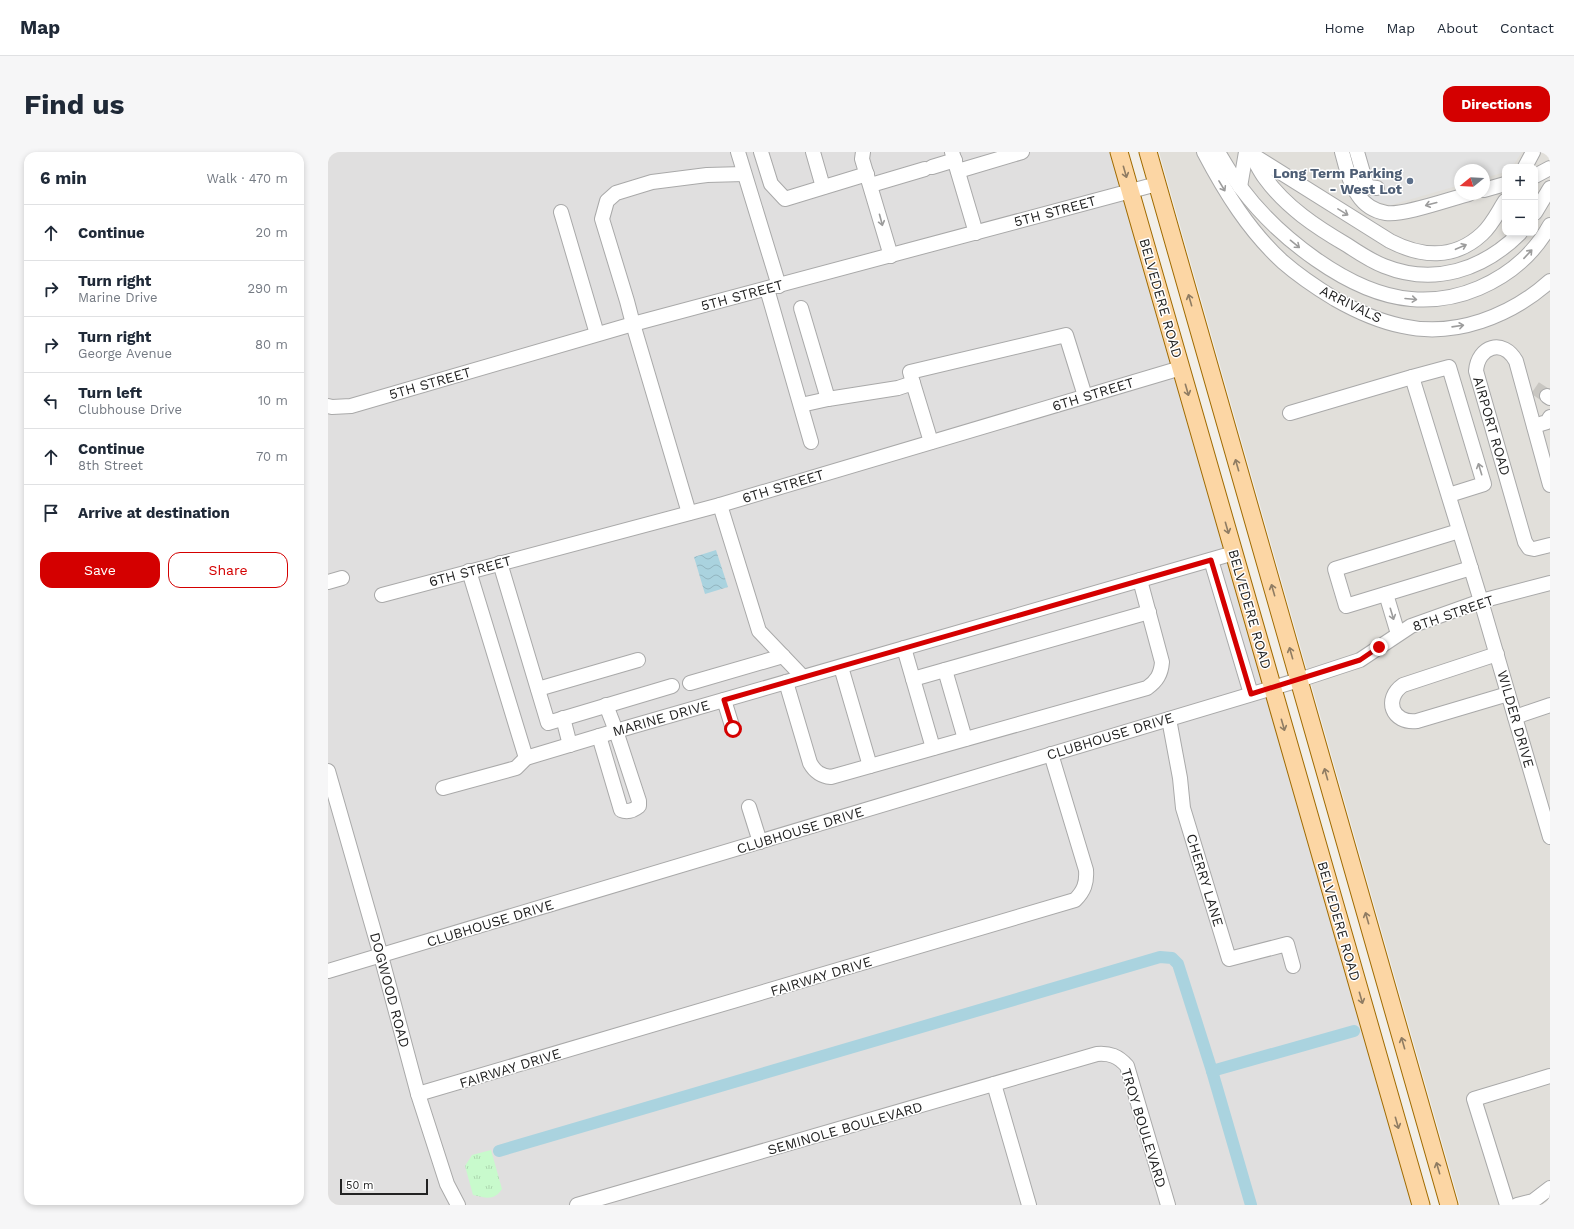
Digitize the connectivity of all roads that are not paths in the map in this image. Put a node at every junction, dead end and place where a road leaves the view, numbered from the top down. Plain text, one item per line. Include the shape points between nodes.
1 (738, 152) edge
2 (761, 152) edge
3 (813, 152) edge
4 (863, 152) edge
5 (1022, 152) edge
6 (1119, 152) edge
7 (1148, 152) edge
8 (1204, 152) edge
9 (1218, 152) edge
10 (1342, 152) edge
11 (1357, 152) edge
12 (1533, 152) edge
13 (1248, 153) edge
14 (993, 156) edge
15 (955, 161) edge
16 (1527, 164) edge
17 (1550, 168) edge
18 (744, 174) junction
19 (1538, 174) edge
20 (869, 179) junction
21 (1157, 184) junction
22 (1502, 185) edge
23 (824, 187) junction
24 (1240, 187) junction
25 (1377, 188) dead end
26 (1490, 188) edge
27 (1550, 188) edge
28 (1130, 191) junction
29 (1454, 198) edge
30 (1502, 206) edge
31 (1538, 208) edge
32 (561, 212) dead end
33 (1550, 225) edge
34 (976, 233) junction
35 (1517, 236) edge
36 (891, 256) junction
37 (1550, 281) edge
38 (773, 287) junction
39 (801, 308) dead end
40 (632, 324) junction
41 (597, 334) junction
42 (1181, 368) junction
43 (1412, 378) junction
44 (1520, 379) junction
45 (913, 383) junction
46 (1535, 388) tunnel mouth
47 (1085, 396) junction
48 (828, 399) junction
49 (801, 405) junction
50 (328, 406) edge
51 (1290, 413) dead end
52 (1550, 417) edge
53 (1534, 426) junction
54 (812, 442) dead end
55 (931, 442) junction
56 (1550, 485) edge
57 (1448, 495) junction
58 (720, 505) junction
59 (689, 513) junction
60 (1460, 531) junction
61 (1550, 545) edge
62 (1234, 553) junction
63 (1211, 560) junction
64 (500, 563) junction
65 (1471, 568) junction
66 (469, 571) junction
67 (342, 578) dead end
68 (1140, 580) junction
69 (328, 582) edge
70 (1550, 583) edge
71 (1386, 594) junction
72 (382, 595) dead end
73 (1481, 601) junction
74 (1149, 612) junction
75 (1398, 634) junction
76 (904, 648) junction
77 (1497, 654) junction
78 (783, 656) junction
79 (638, 660) dead end
80 (841, 667) junction
81 (945, 670) junction
82 (803, 677) junction
83 (913, 679) junction
84 (1299, 680) junction
85 (786, 682) junction
86 (690, 683) dead end
87 (672, 686) dead end
88 (1272, 688) junction
89 (538, 690) junction
90 (1251, 694) junction
91 (1508, 694) junction
92 (724, 700) junction
93 (606, 706) junction
94 (1550, 706) edge
95 (1515, 717) junction
96 (563, 718) junction
97 (1169, 719) junction
98 (733, 729) dead end
99 (616, 731) junction
100 (599, 736) junction
101 (965, 739) junction
102 (570, 745) junction
103 (933, 748) junction
104 (1051, 754) junction
105 (526, 758) junction
106 (870, 766) junction
107 (328, 771) edge
108 (443, 788) dead end
109 (749, 807) dead end
110 (1550, 837) edge
111 (760, 842) junction
112 (381, 956) junction
113 (1294, 966) dead end
114 (328, 972) edge
115 (1114, 1055) joint
116 (1550, 1076) edge
117 (994, 1084) junction
118 (418, 1094) junction
119 (1550, 1188) edge
120 (605, 1201) edge
121 (458, 1205) edge
122 (577, 1205) edge
123 (1029, 1205) edge
124 (1168, 1205) edge
125 (1421, 1205) edge
126 (1449, 1205) edge
127 (1507, 1205) edge
128 (1516, 1205) edge

1 - 18 street
2 - 23 street via 770,184 785,199
3 - 23 street
4 - 20 street via 862,159
5 - 14 street
6 -> 28 main road, BELVEDERE ROAD
7 - 21 main road, BELVEDERE ROAD
8 -> 37 street, ARRIVALS via 1236,208 1283,262 1319,290 1360,312 1402,326 1422,329 1467,325 1506,312 1523,303
9 - 24 street
29 -> 10 street via 1403,212 1378,211 1358,195
11 - 25 street via 1366,183
12 - 16 street
13 - 24 street
13 -> 30 street via 1390,241 1427,254 1451,251 1474,241 1491,223
13 - 35 street via 1265,178 1297,212 1371,260 1398,271 1433,275 1452,273 1478,264 1500,251
14 - 15 street
15 - 20 street
15 - 34 street
17 - 19 street
18 - 38 street
18 - 40 street via 707,175 652,182 616,193 607,201 602,219
20 - 23 street
20 -> 36 street
21 - 28 street, 5TH STREET
84 -> 21 main road, BELVEDERE ROAD
22 - 26 street
24 -> 33 street via 1277,228 1316,259 1371,289 1410,299 1432,300 1453,297 1491,283 1525,258 1539,243
27 - 31 street
28 - 34 street, 5TH STREET
28 - 42 main road, BELVEDERE ROAD
32 - 41 street
34 - 36 street, 5TH STREET
36 - 38 street, 5TH STREET
38 - 40 street, 5TH STREET
38 - 49 street
39 - 48 street
40 - 41 street, 5TH STREET
40 - 59 street
41 - 50 street, 5TH STREET via 352,406
42 - 47 street, 6TH STREET
42 -> 62 main road, BELVEDERE ROAD
43 - 51 street
43 - 57 street, WILDER DRIVE
57 -> 43 street via 1484,484 1449,367
44 - 46 street
44 - 53 street, AIRPORT ROAD
44 - 61 street, AIRPORT ROAD via 1516,361 1509,352 1502,348 1493,348 1480,356 1476,371 1525,542 1529,548 1534,549
45 - 47 street via 910,372 1066,334
45 - 48 street via 898,388
45 - 55 street
47 - 55 street, 6TH STREET
48 - 49 street
49 - 54 street
52 - 53 street via 1547,422
53 - 56 street, AIRPORT ROAD
55 - 58 street, 6TH STREET
57 - 60 street, WILDER DRIVE
58 - 59 street, 6TH STREET
58 - 78 street via 759,631
59 - 64 street, 6TH STREET
60 - 65 street, WILDER DRIVE
60 - 71 street via 1335,569 1346,606
62 - 63 street, MARINE DRIVE
62 - 88 main road, BELVEDERE ROAD
63 - 68 street, MARINE DRIVE
63 - 90 street
64 - 66 street, 6TH STREET
64 - 89 street
65 - 71 street
65 - 73 street, WILDER DRIVE
66 - 72 street, 6TH STREET
66 - 105 street
67 - 69 street
68 - 74 street
68 - 76 street, MARINE DRIVE
70 - 73 street, 8TH STREET
71 -> 75 street
73 - 75 street, 8TH STREET via 1410,626
73 - 77 street, WILDER DRIVE
74 - 81 street
74 - 101 street via 1162,662 1162,670 1154,684
75 - 84 street, 8TH STREET via 1360,660
76 - 80 street, MARINE DRIVE
76 - 83 street
77 - 91 street, WILDER DRIVE
77 - 91 street via 1403,684 1394,694 1392,706 1399,717 1410,722
78 - 82 street
78 - 86 street
79 - 89 street
80 - 82 street, MARINE DRIVE
80 - 106 street
81 - 83 street
81 - 101 street
82 - 85 street, MARINE DRIVE
83 - 103 street
84 - 88 street, 8TH STREET
126 -> 84 main road, BELVEDERE ROAD
85 - 92 street, MARINE DRIVE
85 - 106 street via 813,769 831,777
87 - 93 street
88 - 90 street, CLUBHOUSE DRIVE
88 -> 125 main road, BELVEDERE ROAD
89 - 96 street via 548,723
90 - 97 street, CLUBHOUSE DRIVE
91 - 95 street, WILDER DRIVE
92 - 98 street
92 - 99 street, MARINE DRIVE
93 - 96 street
93 - 99 street
94 - 95 street
95 - 110 street, WILDER DRIVE
96 - 102 street
97 - 104 street, CLUBHOUSE DRIVE
97 - 113 street, CHERRY LANE via 1183,808 1229,959 1287,944
99 - 100 street, MARINE DRIVE
99 - 100 street via 639,801 639,806 630,811 621,810
100 - 102 street, MARINE DRIVE
101 - 103 street
102 - 105 street, MARINE DRIVE
103 - 106 street
104 - 111 street, CLUBHOUSE DRIVE
104 - 118 street, FAIRWAY DRIVE via 1086,870 1085,887 1075,900
105 - 108 street, MARINE DRIVE via 516,768
107 - 112 street, DOGWOOD ROAD
109 - 111 street
111 - 112 street, CLUBHOUSE DRIVE
112 - 114 street, CLUBHOUSE DRIVE
112 - 118 street, DOGWOOD ROAD
115 - 117 street, SEMINOLE BOULEVARD via 1097,1054
115 - 124 street, TROY BOULEVARD via 1127,1066
116 - 127 street via 1474,1099
117 - 120 street, SEMINOLE BOULEVARD
117 - 123 street
118 - 121 street, DOGWOOD ROAD via 447,1184
119 - 128 street via 1533,1201
120 - 122 street, SEMINOLE BOULEVARD

